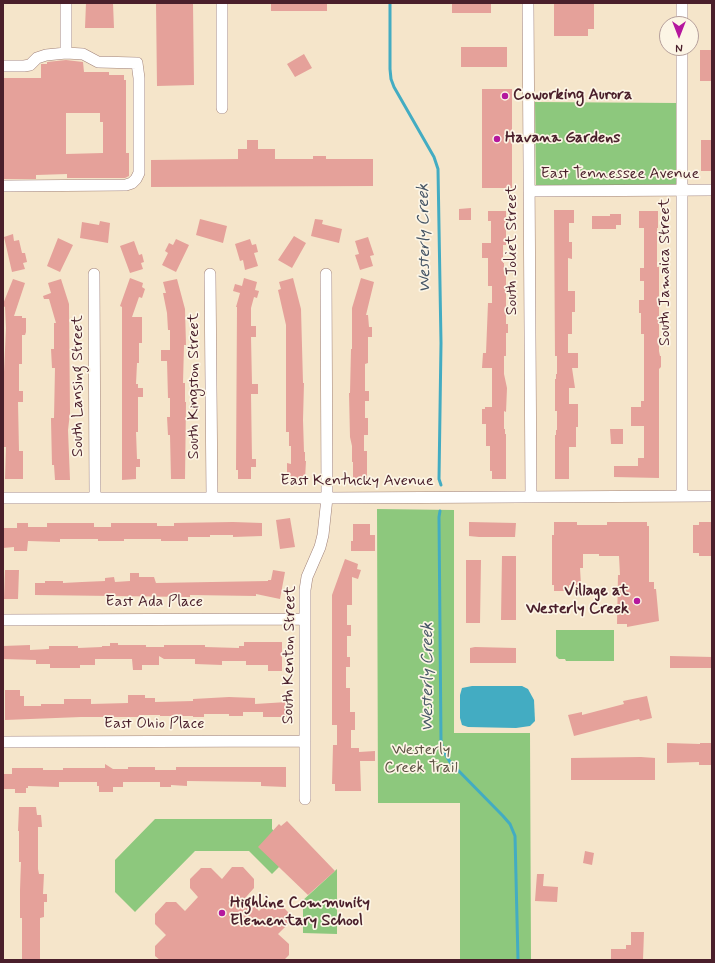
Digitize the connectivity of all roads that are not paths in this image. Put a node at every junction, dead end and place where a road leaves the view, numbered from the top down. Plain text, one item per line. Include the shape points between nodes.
1 (66, 3) edge
2 (222, 3) edge
3 (528, 3) edge
4 (682, 3) edge
5 (682, 16) edge
6 (66, 53) junction
7 (682, 56) edge
8 (3, 66) edge
9 (222, 108) dead end
10 (3, 186) edge
11 (682, 190) junction
12 (712, 190) edge
13 (529, 191) junction
14 (94, 274) dead end
15 (210, 274) dead end
16 (326, 274) dead end
17 (682, 496) junction
18 (712, 496) edge
19 (95, 497) junction
20 (531, 497) junction
21 (3, 498) edge
22 (212, 498) junction
23 (327, 498) junction
24 (304, 619) junction
25 (3, 620) edge
26 (305, 741) junction
27 (3, 742) edge
28 (305, 799) dead end

1 - 6 street
2 - 9 street
3 - 13 street, South Joliet Street
4 - 5 street
6 - 8 street via 46,54 30,65
6 - 10 street via 83,54 98,62 137,63 139,173 132,183 126,185
7 - 11 street, South Jamaica Street
11 - 12 street, East Tennessee Avenue
11 - 13 street, East Tennessee Avenue
11 - 17 street, South Jamaica Street
13 - 20 street, South Joliet Street
14 - 19 street, South Lansing Street
15 - 22 street, South Kingston Street
16 - 23 street, South Kenton Street
17 - 18 street, East Kentucky Avenue
17 - 20 street, East Kentucky Avenue
19 - 21 street, East Kentucky Avenue
19 - 22 street, East Kentucky Avenue
20 - 23 street, East Kentucky Avenue
22 - 23 street, East Kentucky Avenue
23 - 24 street, South Kenton Street via 320,547 307,577
24 - 25 street, East Ada Place
24 - 26 street, South Kenton Street
26 - 27 street, East Ohio Place
26 - 28 street, South Kenton Street

